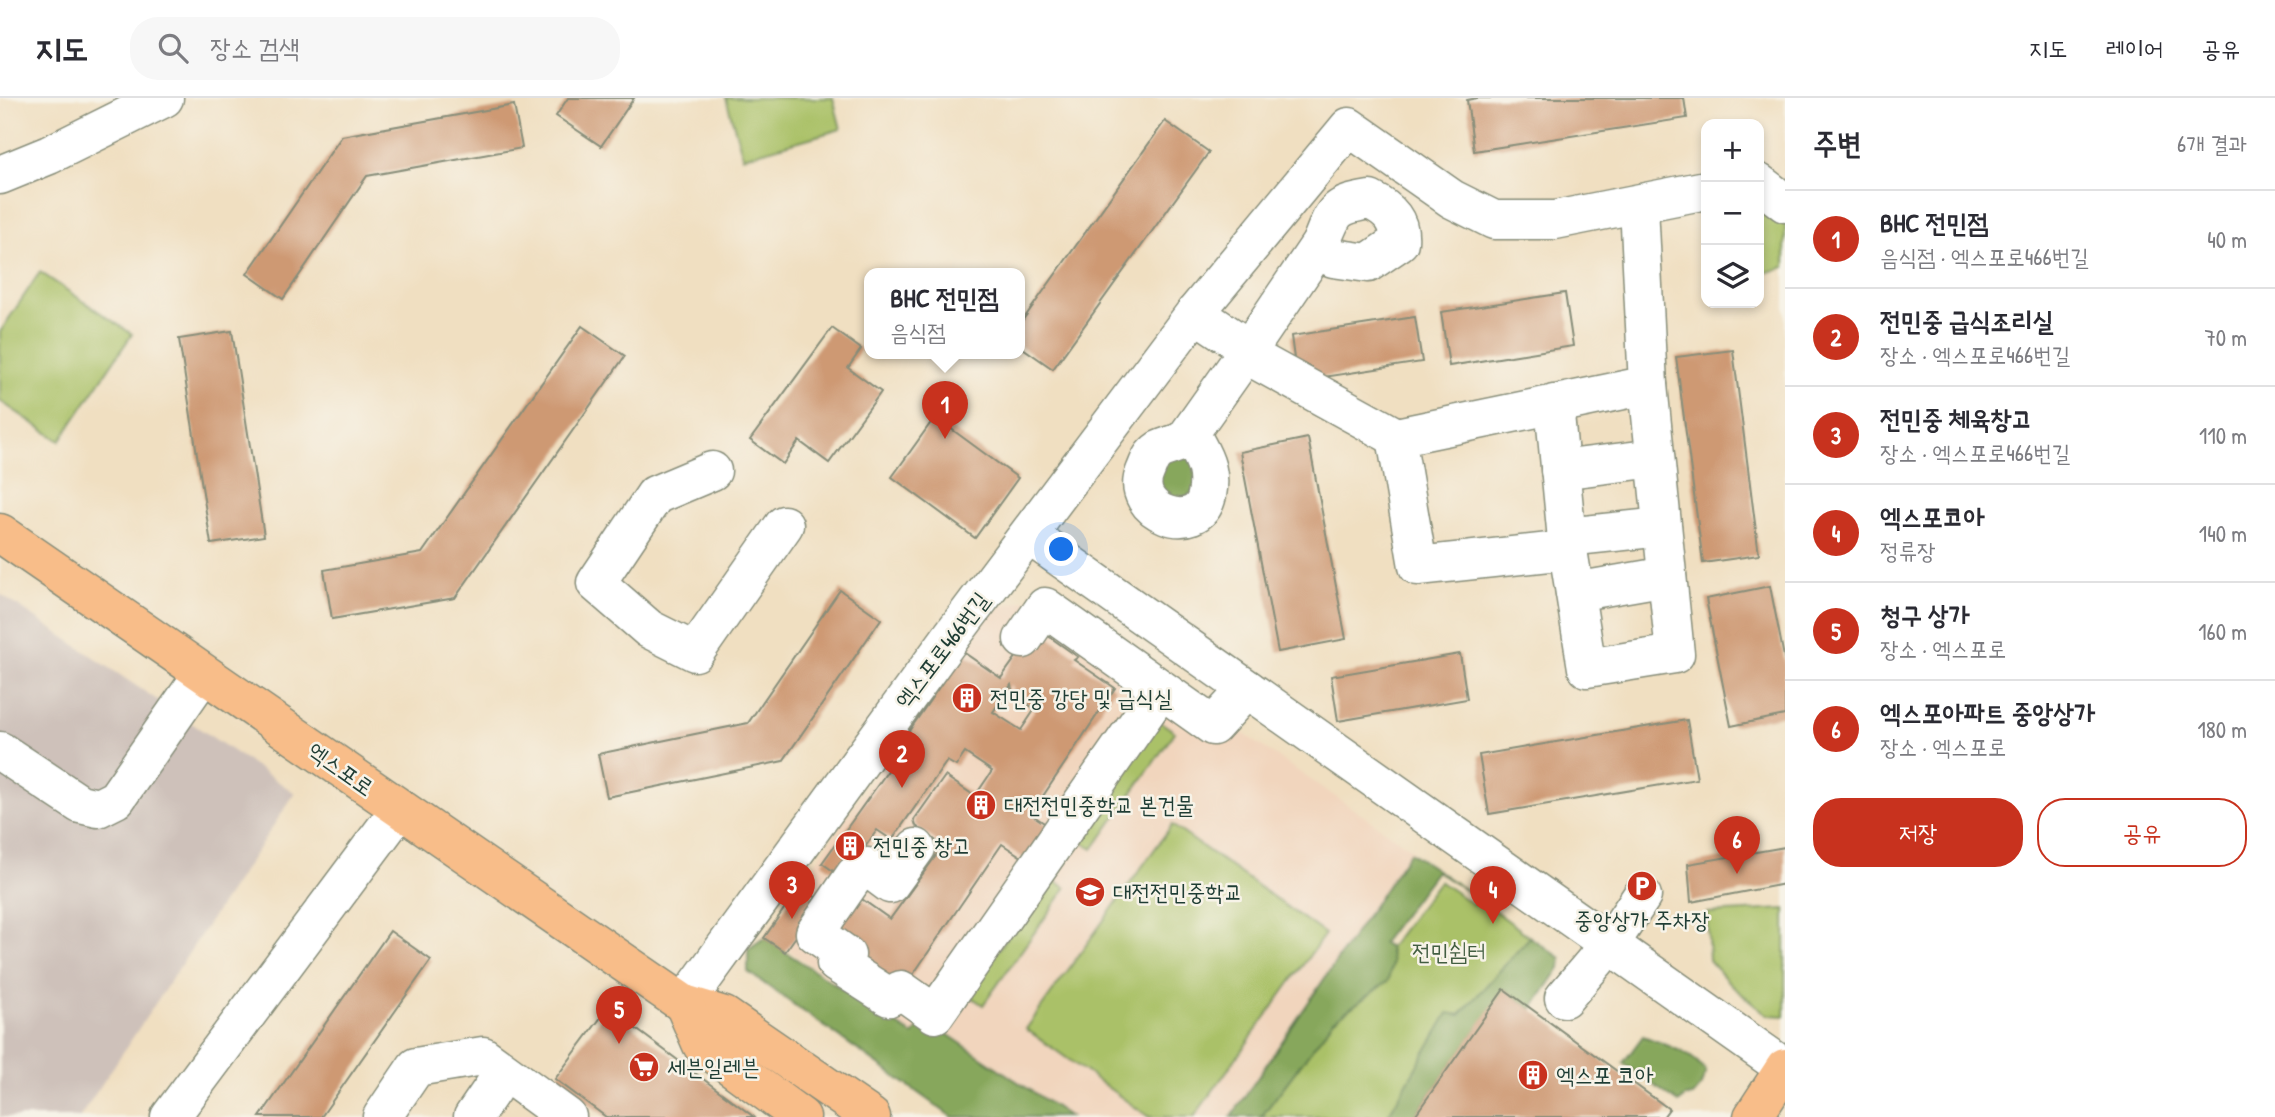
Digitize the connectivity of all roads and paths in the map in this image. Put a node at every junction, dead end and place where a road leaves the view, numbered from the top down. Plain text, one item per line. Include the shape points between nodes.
1 (163, 98) edge
2 (1346, 112) edge
3 (2, 170) edge
4 (1764, 187) edge
5 (1701, 191) edge
6 (1785, 203) edge
7 (1639, 206) junction
8 (1321, 243) dead end
9 (1195, 313) junction
10 (1249, 349) junction
11 (1648, 366) junction
12 (1554, 404) junction
13 (1396, 436) junction
14 (1184, 441) dead end
15 (1655, 458) junction
16 (1560, 470) junction
17 (712, 471) dead end
18 (784, 525) dead end
19 (1662, 527) junction
20 (0, 533) edge
21 (1030, 536) junction
22 (1567, 544) junction
23 (1667, 576) junction
24 (1574, 592) junction
25 (1023, 639) dead end
26 (203, 674) junction
27 (1247, 689) junction
28 (1161, 690) junction
29 (0, 751) edge
30 (400, 809) junction
31 (916, 848) dead end
32 (1642, 896) dead end
33 (1609, 945) junction
34 (1564, 998) dead end
35 (684, 1004) junction
36 (1785, 1068) edge
37 (504, 1072) junction
38 (170, 1117) edge
39 (382, 1117) edge
40 (473, 1117) edge
41 (567, 1117) edge
42 (801, 1117) edge
43 (871, 1117) edge
44 (1753, 1117) edge

1 - 3 street via 49,155
2 - 7 street via 1452,199 1494,220 1555,220
2 - 9 street, 엑스포로466번길
4 - 6 street
5 - 7 street
7 - 11 street
8 - 10 street
9 - 10 street
9 - 21 street, 엑스포로466번길
10 - 13 street via 1260,362
10 - 14 street
11 - 12 street
11 - 15 street
12 - 13 street
12 - 16 street
13 - 22 street via 1418,566
15 - 16 street
15 - 19 street
16 - 22 street
17 - 18 street via 655,495 596,583 649,629 695,652
19 - 22 street
19 - 23 street
20 - 26 main road, 엑스포로
21 - 27 street
21 - 35 street, 엑스포로466번길 via 942,648
22 - 24 street
23 - 24 street
23 - 24 street via 1675,654 1587,668
25 - 28 street via 1045,607
26 - 29 street via 116,799 99,808 80,804
26 - 30 main road, 엑스포로
27 - 28 street via 1213,726
27 - 33 street
28 - 31 street via 935,1014 901,990 889,997 836,963 846,955 815,933 855,875 867,867 890,884
30 - 35 main road, 엑스포로
30 - 38 street
32 - 33 street
33 - 34 street
33 - 36 street
35 - 42 main road via 702,1045
35 - 43 main road, 엑스포로 via 724,1016
36 - 44 main road
37 - 39 street via 483,1056 416,1067
37 - 40 street
37 - 41 street

